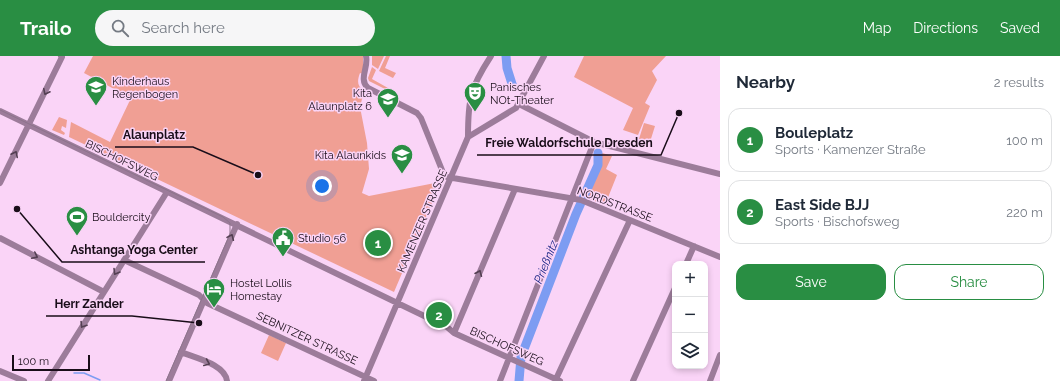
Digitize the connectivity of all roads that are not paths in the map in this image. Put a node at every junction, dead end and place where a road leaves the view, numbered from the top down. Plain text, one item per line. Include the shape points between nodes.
1 (62, 56) edge
2 (366, 56) edge
3 (491, 56) edge
4 (544, 56) edge
5 (519, 104) junction
6 (0, 112) edge
7 (29, 126) junction
8 (468, 137) junction
9 (594, 142) junction
10 (720, 174) edge
11 (451, 179) junction
12 (0, 183) edge
13 (515, 189) junction
14 (167, 192) junction
15 (573, 198) junction
16 (630, 220) junction
17 (237, 224) junction
18 (0, 238) edge
19 (694, 246) junction
20 (720, 256) edge
21 (124, 260) junction
22 (687, 261) edge
23 (104, 292) junction
24 (672, 294) edge
25 (204, 300) junction
26 (398, 303) junction
27 (454, 333) junction
28 (181, 352) junction
29 (720, 355) edge
30 (509, 358) junction
31 (0, 371) edge
32 (365, 379) edge
33 (558, 380) edge
34 (24, 381) edge
35 (48, 381) edge
36 (169, 381) edge
37 (227, 381) edge
38 (374, 381) edge
39 (500, 381) edge
40 (632, 381) edge
41 (710, 381) edge

1 -> 7 street
2 - 11 street via 364,84 417,113 444,175
3 - 8 street via 478,76 468,102
4 - 5 street
5 - 8 street
5 - 9 street
6 - 7 street, BISCHOFSWEG
12 -> 7 street
7 - 14 street, BISCHOFSWEG
8 - 11 street, KAMENZER STRASSE
9 - 10 street
9 - 15 street
11 - 13 street, NORDSTRASSE
11 - 26 street, KAMENZER STRASSE
13 - 15 street, NORDSTRASSE
27 -> 13 street
14 - 17 street, BISCHOFSWEG
14 - 21 street
15 - 16 street, NORDSTRASSE
15 - 30 street
16 - 19 street, NORDSTRASSE
16 - 33 street
25 -> 17 street
17 - 26 street, BISCHOFSWEG
18 -> 23 street
19 - 20 street, NORDSTRASSE
19 - 22 street
21 -> 23 street
21 - 25 street, SEBNITZER STRASSE via 199,295
23 -> 35 street
24 - 40 street
25 - 28 street
25 - 32 street, SEBNITZER STRASSE
26 - 27 street, BISCHOFSWEG
26 - 32 street, KAMENZER STRASSE
27 - 30 street, BISCHOFSWEG
28 - 36 street
28 -> 37 street via 220,369
29 - 41 street
30 - 33 street, BISCHOFSWEG
30 - 39 street
31 - 34 street
32 - 38 street, SEBNITZER STRASSE

